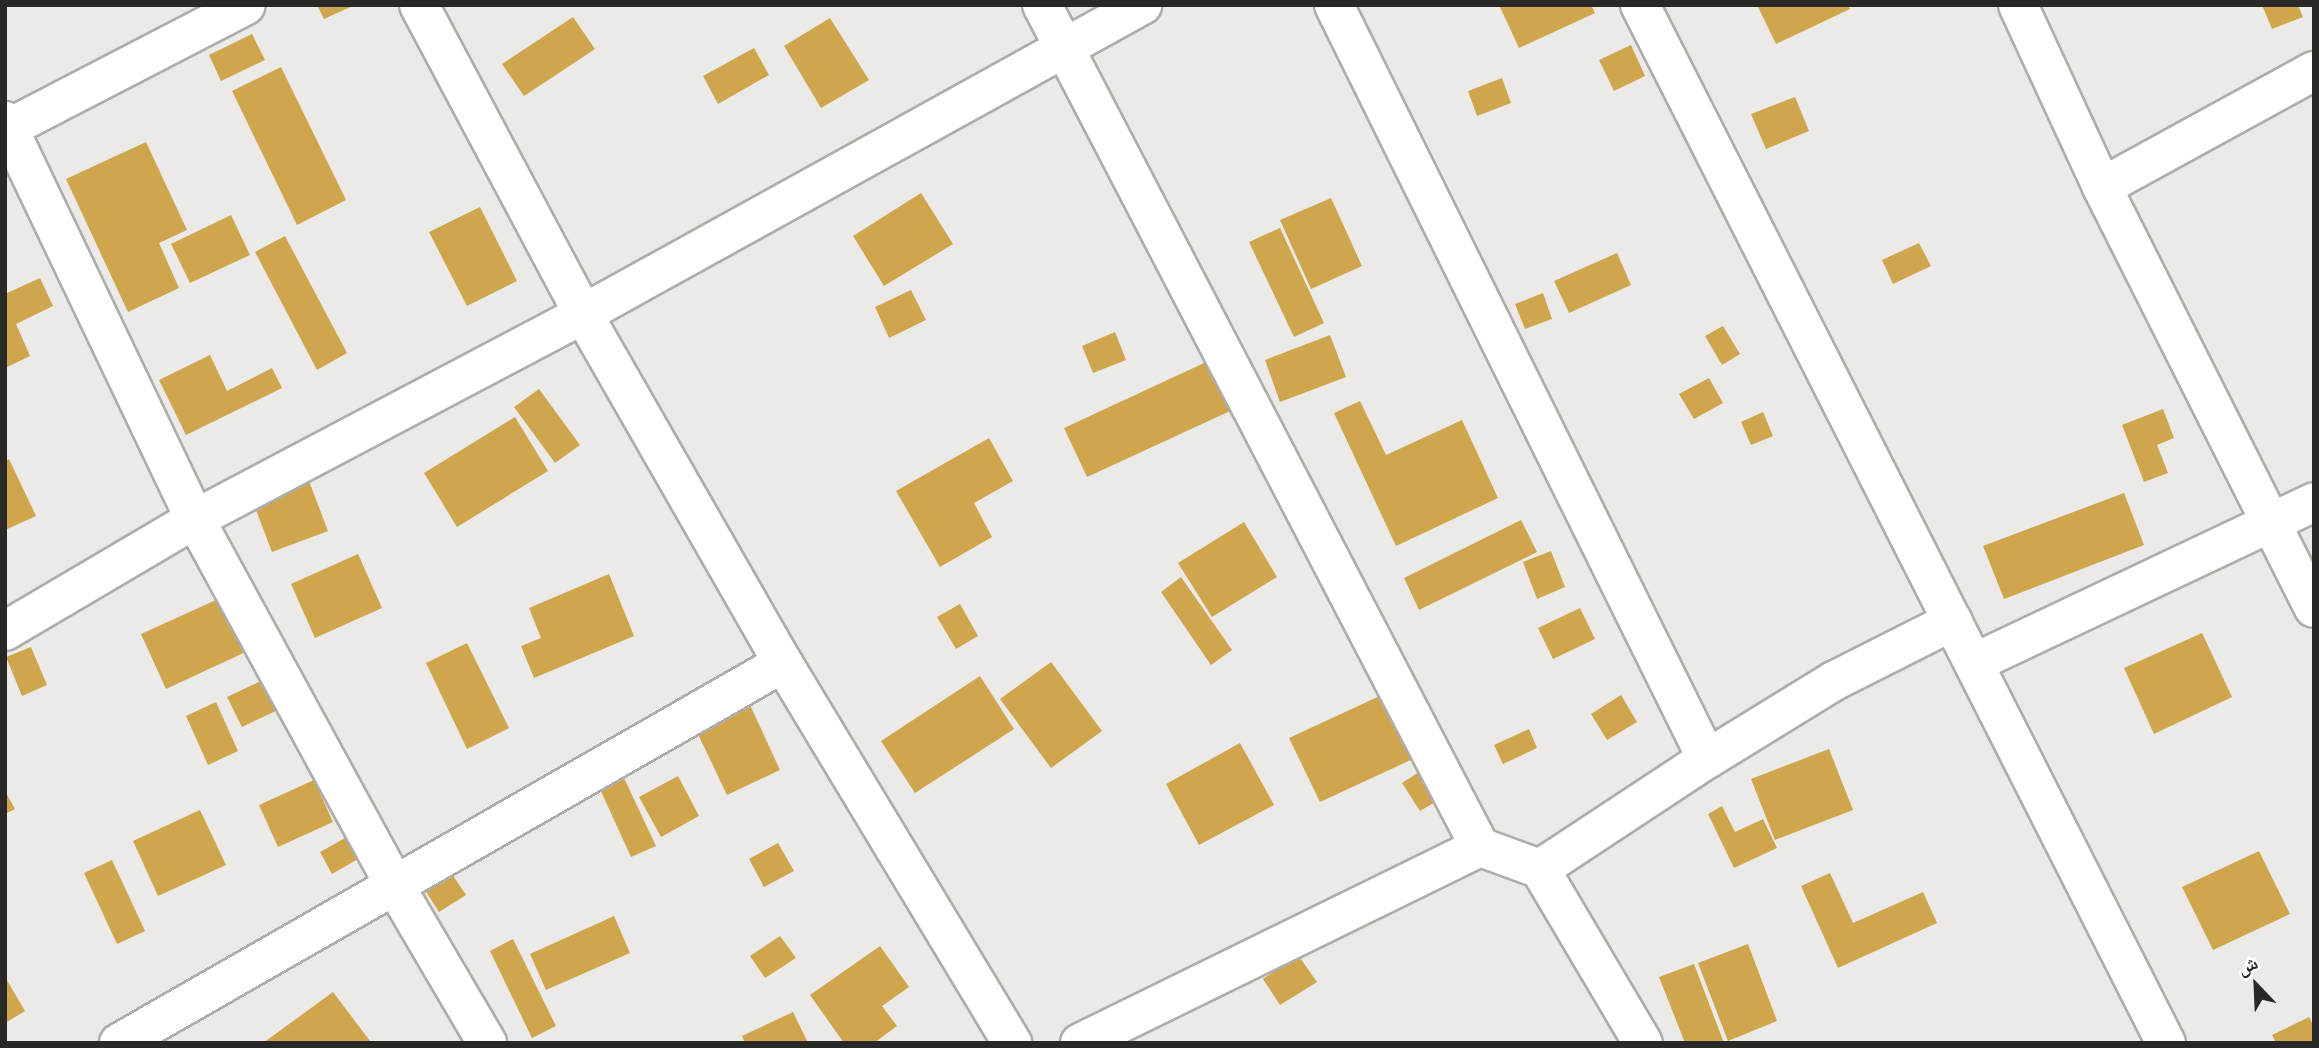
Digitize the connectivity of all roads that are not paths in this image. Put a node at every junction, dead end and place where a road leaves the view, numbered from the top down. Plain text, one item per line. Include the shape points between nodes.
1 (246, 5) edge
2 (419, 5) edge
3 (1042, 5) edge
4 (1142, 5) edge
5 (1334, 5) edge
6 (1640, 5) edge
7 (2018, 5) edge
8 (1061, 47) junction
9 (2314, 71) edge
10 (6, 126) edge
11 (2102, 187) junction
12 (583, 314) junction
13 (2314, 502) edge
14 (195, 519) junction
15 (2269, 523) junction
16 (2314, 608) edge
17 (1953, 621) junction
18 (5, 631) edge
19 (783, 663) junction
20 (1974, 663) junction
21 (1707, 759) junction
22 (1480, 847) junction
23 (1540, 869) junction
24 (395, 886) junction
25 (120, 1043) edge
26 (487, 1043) edge
27 (1012, 1043) edge
28 (1080, 1043) edge
29 (1643, 1043) edge
30 (2166, 1043) edge

1 - 10 street
2 - 12 street
3 - 8 street
4 - 8 street
5 - 21 street
6 - 17 street
7 - 11 street
8 - 12 street
8 - 22 street
9 - 11 street
10 - 14 street
11 - 15 street
12 - 14 street
12 - 19 street
13 - 15 street
14 - 18 street
14 - 24 street
15 - 16 street
15 - 20 street
17 - 20 street
17 - 21 street via 1833,681
19 - 24 street
19 - 27 street
20 - 30 street
21 - 23 street
22 - 23 street
22 - 28 street
23 - 29 street
24 - 25 street
24 - 26 street

